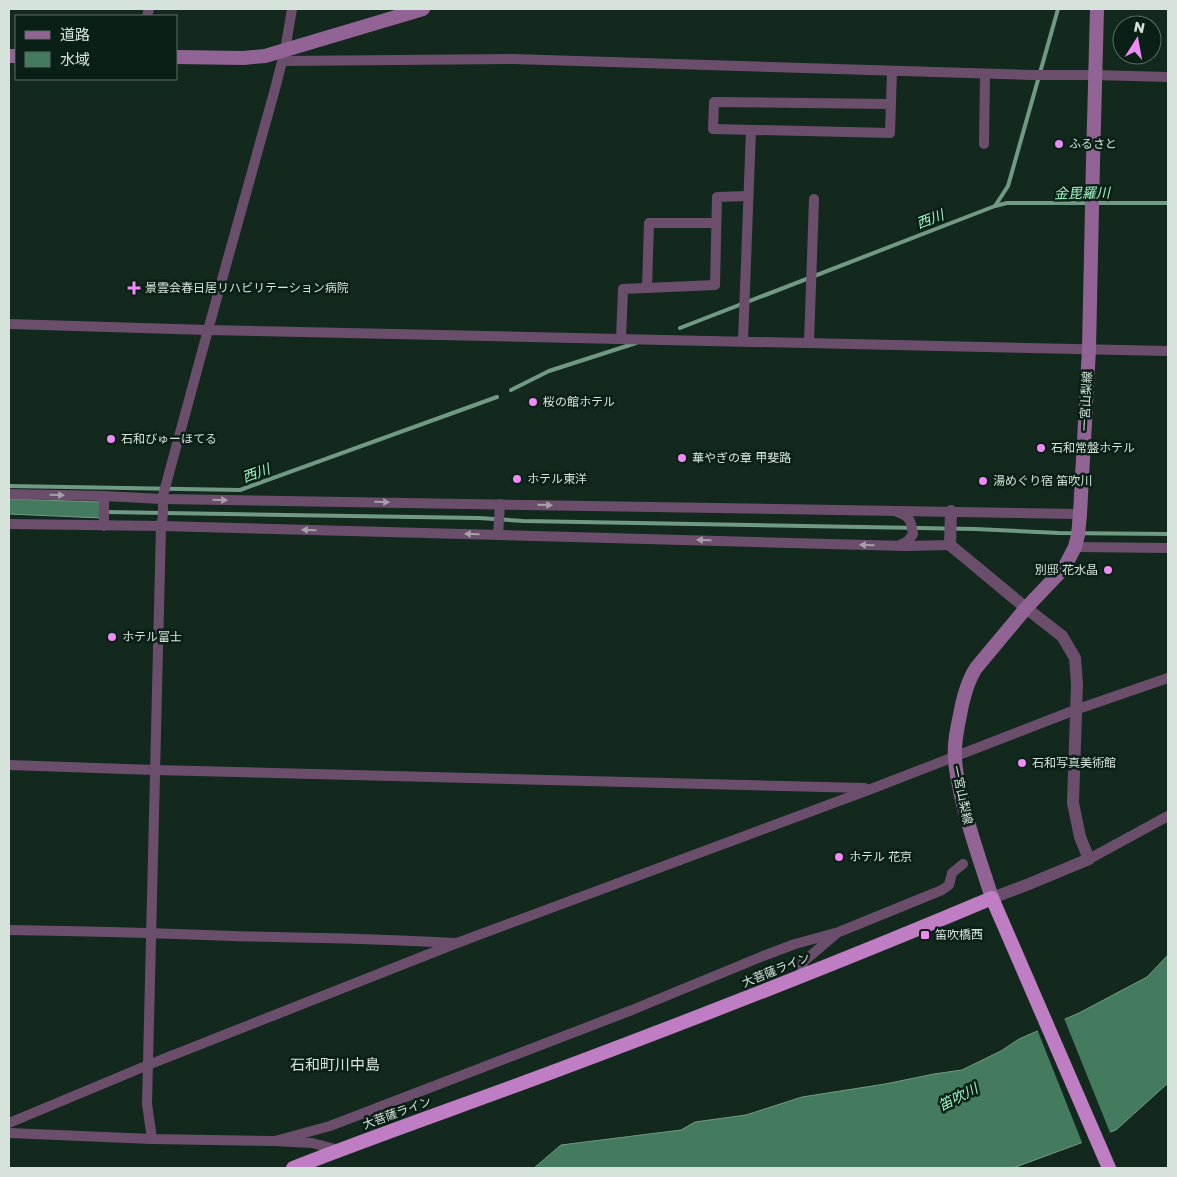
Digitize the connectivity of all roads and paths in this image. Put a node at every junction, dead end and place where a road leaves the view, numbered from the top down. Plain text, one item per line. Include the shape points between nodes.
1 (292, 9) edge
2 (423, 9) edge
3 (1097, 9) edge
4 (284, 56) junction
5 (178, 57) edge
6 (892, 71) junction
7 (985, 74) junction
8 (1096, 75) junction
9 (1168, 77) edge
10 (891, 104) junction
11 (751, 130) junction
12 (984, 144) dead end
13 (748, 196) junction
14 (814, 199) dead end
15 (716, 223) junction
16 (648, 288) junction
17 (9, 324) edge
18 (208, 330) junction
19 (621, 339) junction
20 (743, 341) junction
21 (809, 343) junction
22 (1089, 349) junction
23 (1168, 351) edge
24 (9, 494) edge
25 (104, 498) junction
26 (163, 498) junction
27 (500, 504) junction
28 (894, 511) junction
29 (951, 516) junction
30 (104, 522) junction
31 (162, 523) junction
32 (9, 524) edge
33 (1079, 530) junction
34 (498, 535) junction
35 (950, 540) junction
36 (898, 545) junction
37 (1168, 548) edge
38 (1026, 608) junction
39 (1168, 678) edge
40 (1075, 710) junction
41 (954, 756) junction
42 (9, 765) edge
43 (155, 770) junction
44 (871, 789) junction
45 (1168, 816) edge
46 (1088, 859) junction
47 (963, 864) dead end
48 (992, 898) junction
49 (9, 930) edge
50 (152, 932) junction
51 (839, 932) junction
52 (457, 943) junction
53 (802, 975) junction
54 (148, 1065) junction
55 (9, 1122) edge
56 (9, 1133) edge
57 (152, 1139) junction
58 (275, 1141) junction
59 (339, 1150) junction
60 (293, 1168) edge
61 (1109, 1168) edge

1 - 4 street
2 - 4 main road
3 - 8 main road, 一宮山梨線
4 - 5 main road
4 - 6 street via 513,59
4 - 18 street
6 - 7 street
6 - 10 street
7 - 8 street
7 - 12 street
8 - 9 street
8 - 22 main road, 一宮山梨線
10 - 11 street via 890,133
10 - 11 street via 714,102 714,129
11 - 13 street
13 - 15 street via 716,197
13 - 20 street
14 - 21 street
15 - 16 street via 714,285
15 - 16 street via 649,223
16 - 19 street via 623,289
17 - 18 street
18 - 19 street
18 - 26 street
19 - 20 street
20 - 21 street
21 - 22 street
22 - 23 street
22 - 33 main road, 一宮山梨線
24 -> 25 street
25 - 26 street
25 - 30 street
26 -> 27 street
26 - 31 street
27 -> 28 street
27 - 34 street
28 - 29 street
28 - 36 street via 906,515 912,523 913,534 908,541
29 - 33 street
29 - 35 street
30 - 31 street
30 - 32 street
34 -> 31 street
31 - 43 street
33 - 37 street
33 - 38 main road, 一宮山梨線 via 1064,568
36 -> 34 street
35 - 36 street
35 - 38 street
38 - 40 street via 1062,636 1075,658
38 - 41 main road, 一宮山梨線 via 970,677 961,708
39 - 40 street
40 - 41 street
40 - 46 street via 1074,803 1080,838
41 - 44 street
41 - 48 main road, 一宮山梨線 via 966,818
42 - 43 street
43 - 44 street
43 - 50 street
44 - 52 street
45 - 46 street
46 - 48 street
47 - 51 street via 952,873 949,885 942,890
48 - 53 highway, 大菩薩ライン
48 - 61 highway
49 - 50 street
50 - 52 street
50 - 54 street
51 - 53 street via 803,962
51 - 58 street via 763,956 330,1126
52 - 54 street
53 - 59 highway, 大菩薩ライン via 580,1062
54 - 55 street
54 - 57 street via 147,1104
56 - 57 street
57 - 58 street
58 - 59 street via 312,1143
59 - 60 highway, 大菩薩ライン

